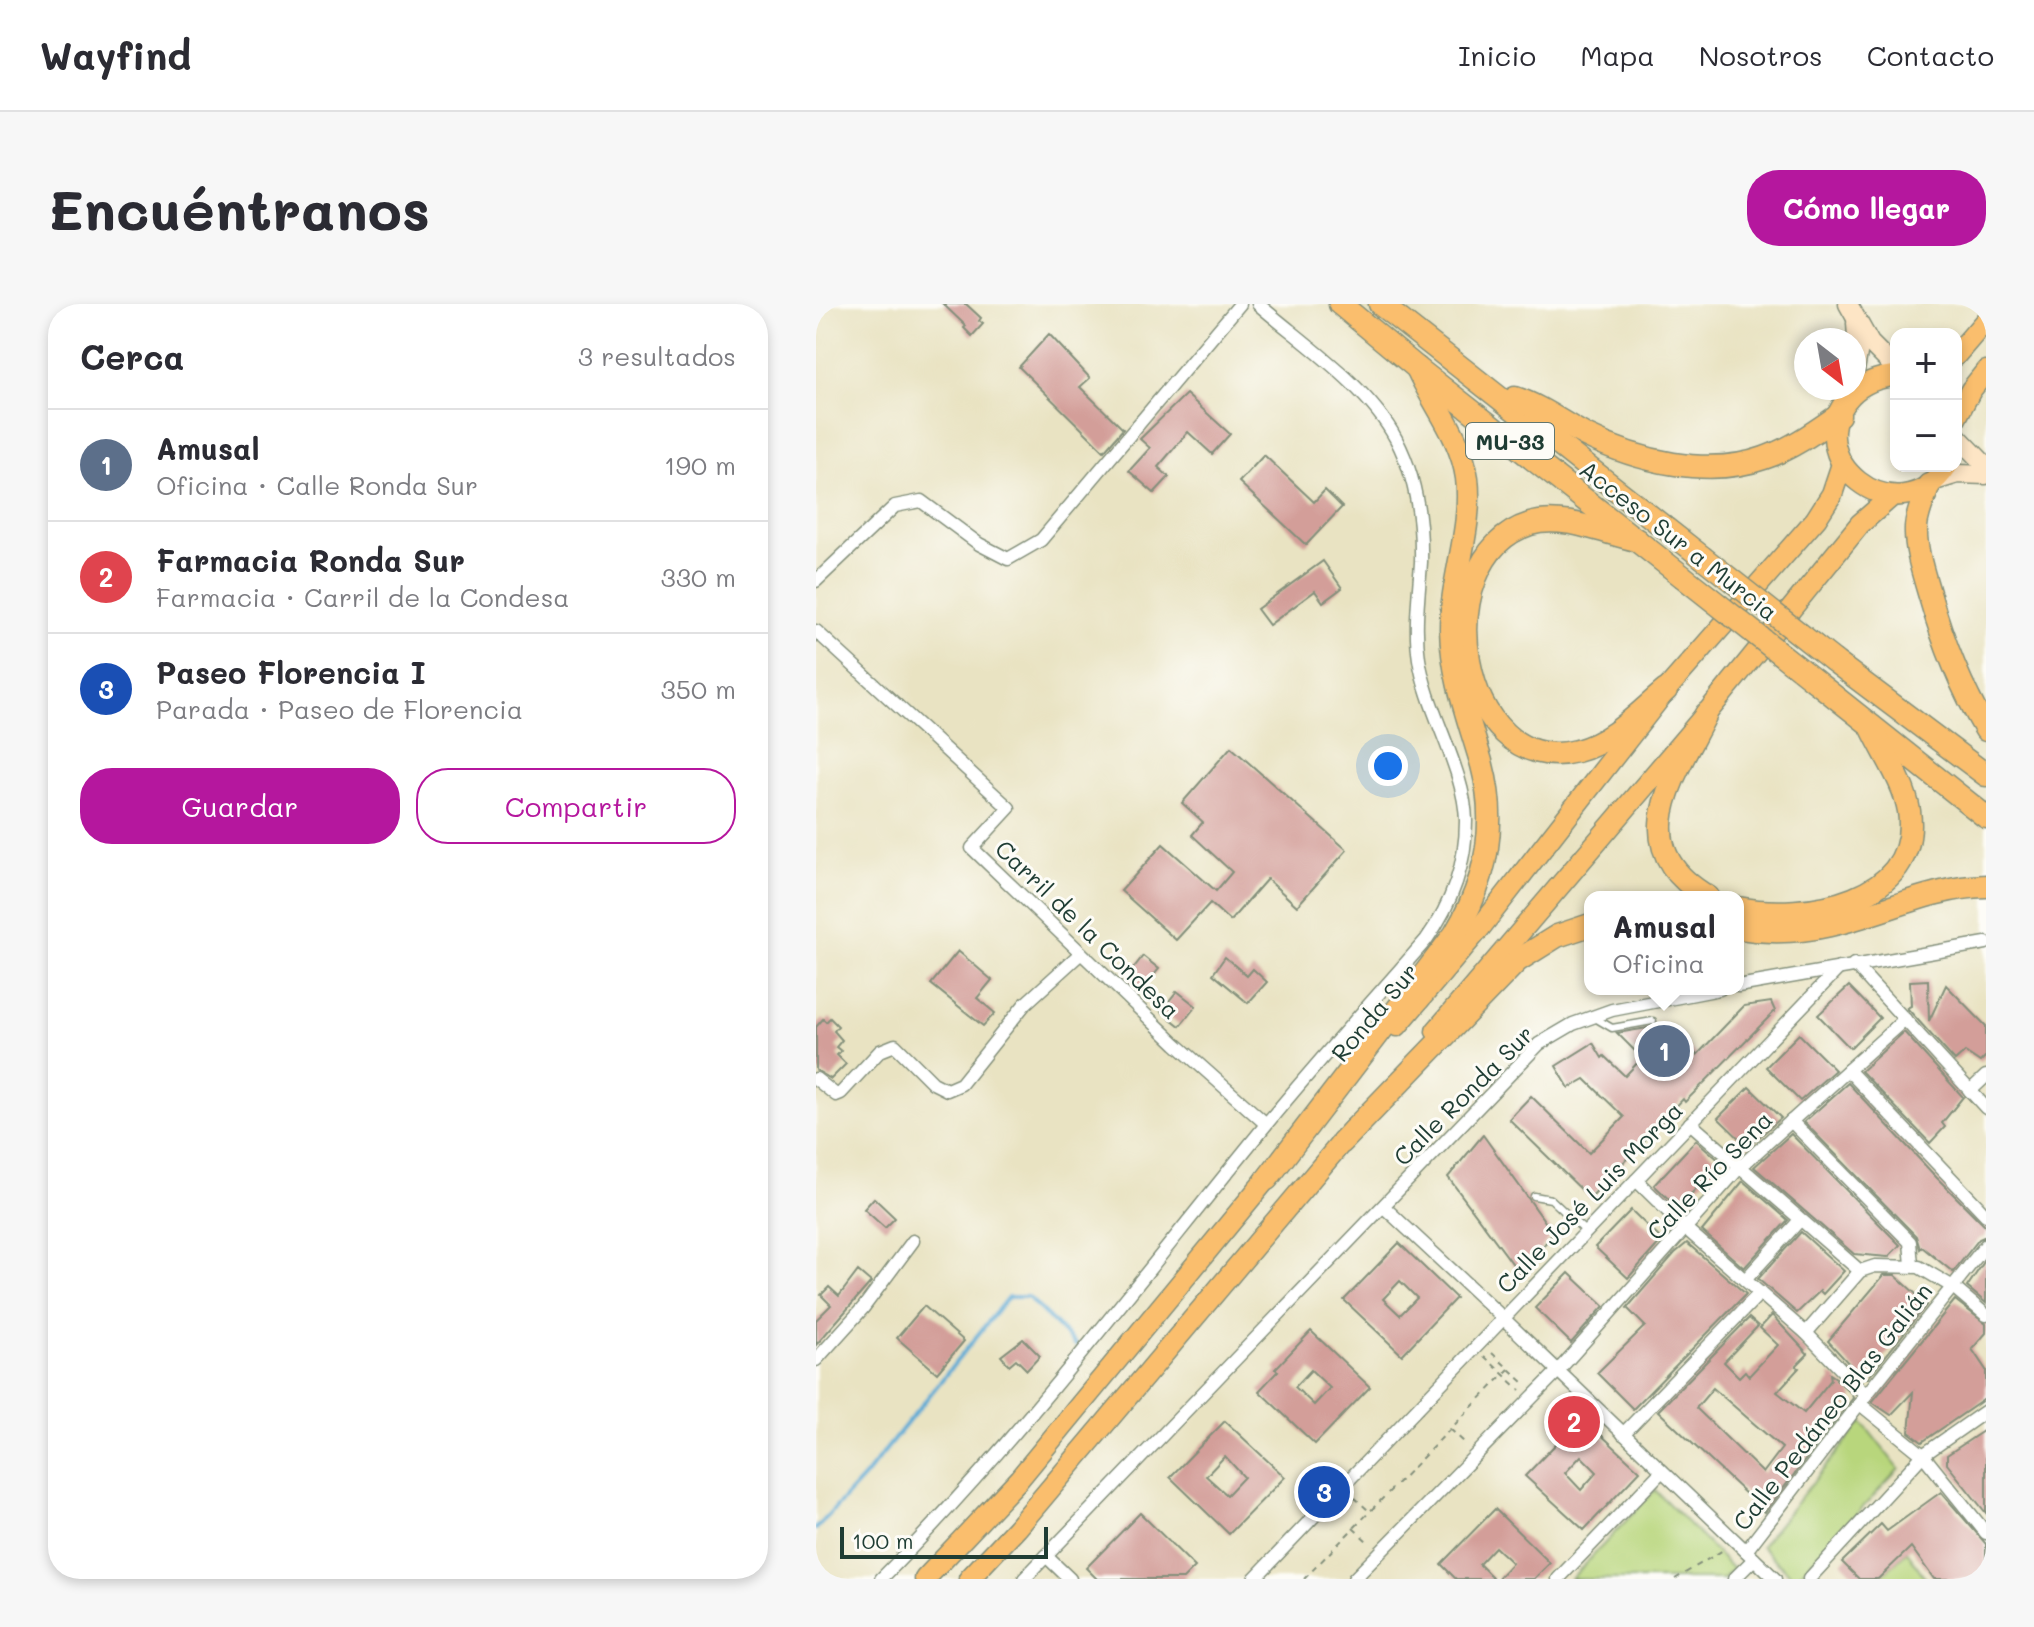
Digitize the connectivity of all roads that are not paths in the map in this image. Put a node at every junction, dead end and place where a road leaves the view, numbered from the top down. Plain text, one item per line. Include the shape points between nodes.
1 (1240, 304) edge
2 (1258, 304) edge
3 (1340, 304) edge
4 (1380, 304) edge
5 (1852, 310) edge
6 (1986, 320) edge
7 (1962, 348) edge
8 (1890, 363) edge
9 (1417, 368) junction
10 (1986, 371) edge
11 (1890, 377) edge
12 (1493, 391) junction
13 (1846, 401) edge
14 (1962, 407) edge
15 (1962, 441) edge
16 (1842, 464) junction
17 (1986, 466) edge
18 (1986, 475) edge
19 (1937, 477) edge
20 (1892, 496) junction
21 (1637, 540) junction
22 (816, 581) edge
23 (816, 631) edge
24 (1666, 690) junction
25 (1706, 714) junction
26 (1871, 726) junction
27 (1986, 730) edge
28 (1986, 775) edge
29 (1986, 817) edge
30 (1986, 886) edge
31 (1699, 891) edge
32 (1744, 909) edge
33 (1584, 927) edge
34 (1744, 928) edge
35 (1986, 943) edge
36 (1081, 953) junction
37 (1854, 964) junction
38 (1839, 968) junction
39 (1744, 985) edge
40 (1689, 995) edge
41 (1592, 1016) junction
42 (1905, 1019) junction
43 (1653, 1021) dead end
44 (1848, 1070) junction
45 (1986, 1076) edge
46 (816, 1079) edge
47 (1970, 1091) junction
48 (1986, 1108) edge
49 (1791, 1121) junction
50 (1690, 1123) junction
51 (1266, 1124) junction
52 (1342, 1142) junction
53 (1739, 1168) junction
54 (1267, 1179) junction
55 (1636, 1180) junction
56 (1534, 1196) dead end
57 (1384, 1207) junction
58 (1986, 1215) edge
59 (1800, 1220) junction
60 (1685, 1228) junction
61 (1586, 1232) junction
62 (913, 1241) dead end
63 (1986, 1245) edge
64 (1912, 1265) junction
65 (1860, 1271) junction
66 (1745, 1280) junction
67 (1953, 1287) junction
68 (1760, 1293) junction
69 (1986, 1315) edge
70 (1503, 1318) junction
71 (1806, 1333) junction
72 (816, 1360) edge
73 (1557, 1372) junction
74 (1863, 1399) junction
75 (1986, 1411) edge
76 (1623, 1434) junction
77 (1923, 1455) junction
78 (1662, 1471) junction
79 (1986, 1533) edge
80 (1745, 1551) junction
81 (1046, 1556) junction
82 (1032, 1576) edge
83 (881, 1579) edge
84 (925, 1579) edge
85 (969, 1579) edge
86 (1070, 1579) edge
87 (1254, 1579) edge
88 (1354, 1579) edge
89 (1558, 1579) edge
90 (1734, 1579) edge
91 (1775, 1579) edge
92 (1809, 1579) edge

1 - 22 street via 1041,540 1008,559 921,501 908,503 895,506
2 - 51 street via 1369,399 1408,465 1420,514 1419,660 1463,794 1466,820 1459,872 1442,917
3 - 9 highway, Acceso Sur a Murcia / MU-33
4 - 12 highway, Acceso Sur a Murcia / MU-33
5 - 8 main road via 1870,343
6 - 7 main road
9 - 21 highway, Acceso Sur a Murcia / MU-33
9 - 54 highway via 1456,438 1467,478 1452,648 1487,795 1487,857 1476,896 1455,934
10 - 14 main road
11 - 13 main road via 1870,382
12 - 13 highway via 1529,403 1607,445 1701,466 1765,458 1812,434
12 - 28 highway, Acceso Sur a Murcia / MU-33, bridge
13 - 16 main road, Ronda Sur via 1836,445
15 - 17 main road
16 - 20 main road via 1863,486
16 - 24 main road, Ronda Sur via 1816,519
18 - 19 main road
19 - 20 main road via 1911,493
19 - 27 highway via 1920,506 1920,562 1945,647
20 - 25 main road via 1860,524
21 - 24 highway via 1560,522 1533,523 1503,538 1475,577 1467,626 1471,666 1479,695 1498,727 1516,743 1544,752 1575,752 1608,738
21 - 26 highway, Acceso Sur a Murcia / MU-33, bridge
23 - 36 street, Carril de la Condesa via 1009,808 972,848
24 - 54 main road, Ronda Sur via 1480,928
25 - 31 highway via 1672,777 1661,825 1674,867
25 - 52 main road
26 - 29 highway, Acceso Sur a Murcia / MU-33
26 - 32 highway via 1909,814 1907,841 1895,869 1874,888 1828,907 1775,913
30 - 34 highway via 1930,894 1832,925 1785,931
33 - 52 highway via 1557,936 1517,961
35 - 37 street
36 - 46 street via 1025,1004 954,1088 933,1083 895,1045 880,1051 841,1093 830,1092
36 - 51 street, Carril de la Condesa
37 - 38 street
37 - 42 street
38 - 39 street
38 - 50 street, Calle José Luis Morga
40 - 41 street, Calle Ronda Sur
41 - 43 lane via 1612,1028
41 - 57 street, Calle Ronda Sur via 1539,1044
42 - 44 street, Calle Río Sena
42 - 47 street
44 - 49 street, Calle Río Sena
44 - 58 street
45 - 47 street
47 - 48 street
49 - 53 street, Calle Río Sena
49 - 64 street via 1910,1242
50 - 53 street
50 - 55 street, Calle José Luis Morga
51 - 83 street via 1064,1374
52 - 85 main road
53 - 59 street
53 - 60 street, Calle Río Sena
54 - 84 main road, Ronda Sur via 1019,1479
55 - 60 street
55 - 61 street, Calle José Luis Morga
56 - 61 lane via 1551,1199
57 - 70 street
57 - 81 street, Calle Ronda Sur
59 - 65 street
59 - 66 street
60 - 66 street
60 - 73 street, Calle Río Sena
61 - 70 street, Calle José Luis Morga
62 - 72 street
63 - 67 street, Calle Pedáneo Blas Galián
64 - 65 street
64 - 67 street
65 - 71 street
66 - 68 street
67 - 69 street
67 - 74 street, Calle Pedáneo Blas Galián
68 - 71 street
68 - 76 street
70 - 73 street
70 - 87 street, Calle José Luis Morga via 1481,1348
71 - 74 street
73 - 76 street
73 - 88 street, Calle Río Sena
74 - 77 street
74 - 80 street, Calle Pedáneo Blas Galián
75 - 77 street
76 - 78 street
77 - 79 street
77 - 92 street
78 - 80 street
78 - 89 street
80 - 90 street, Calle Pedáneo Blas Galián
80 - 91 street
81 - 82 street, Calle Ronda Sur
81 - 86 street

